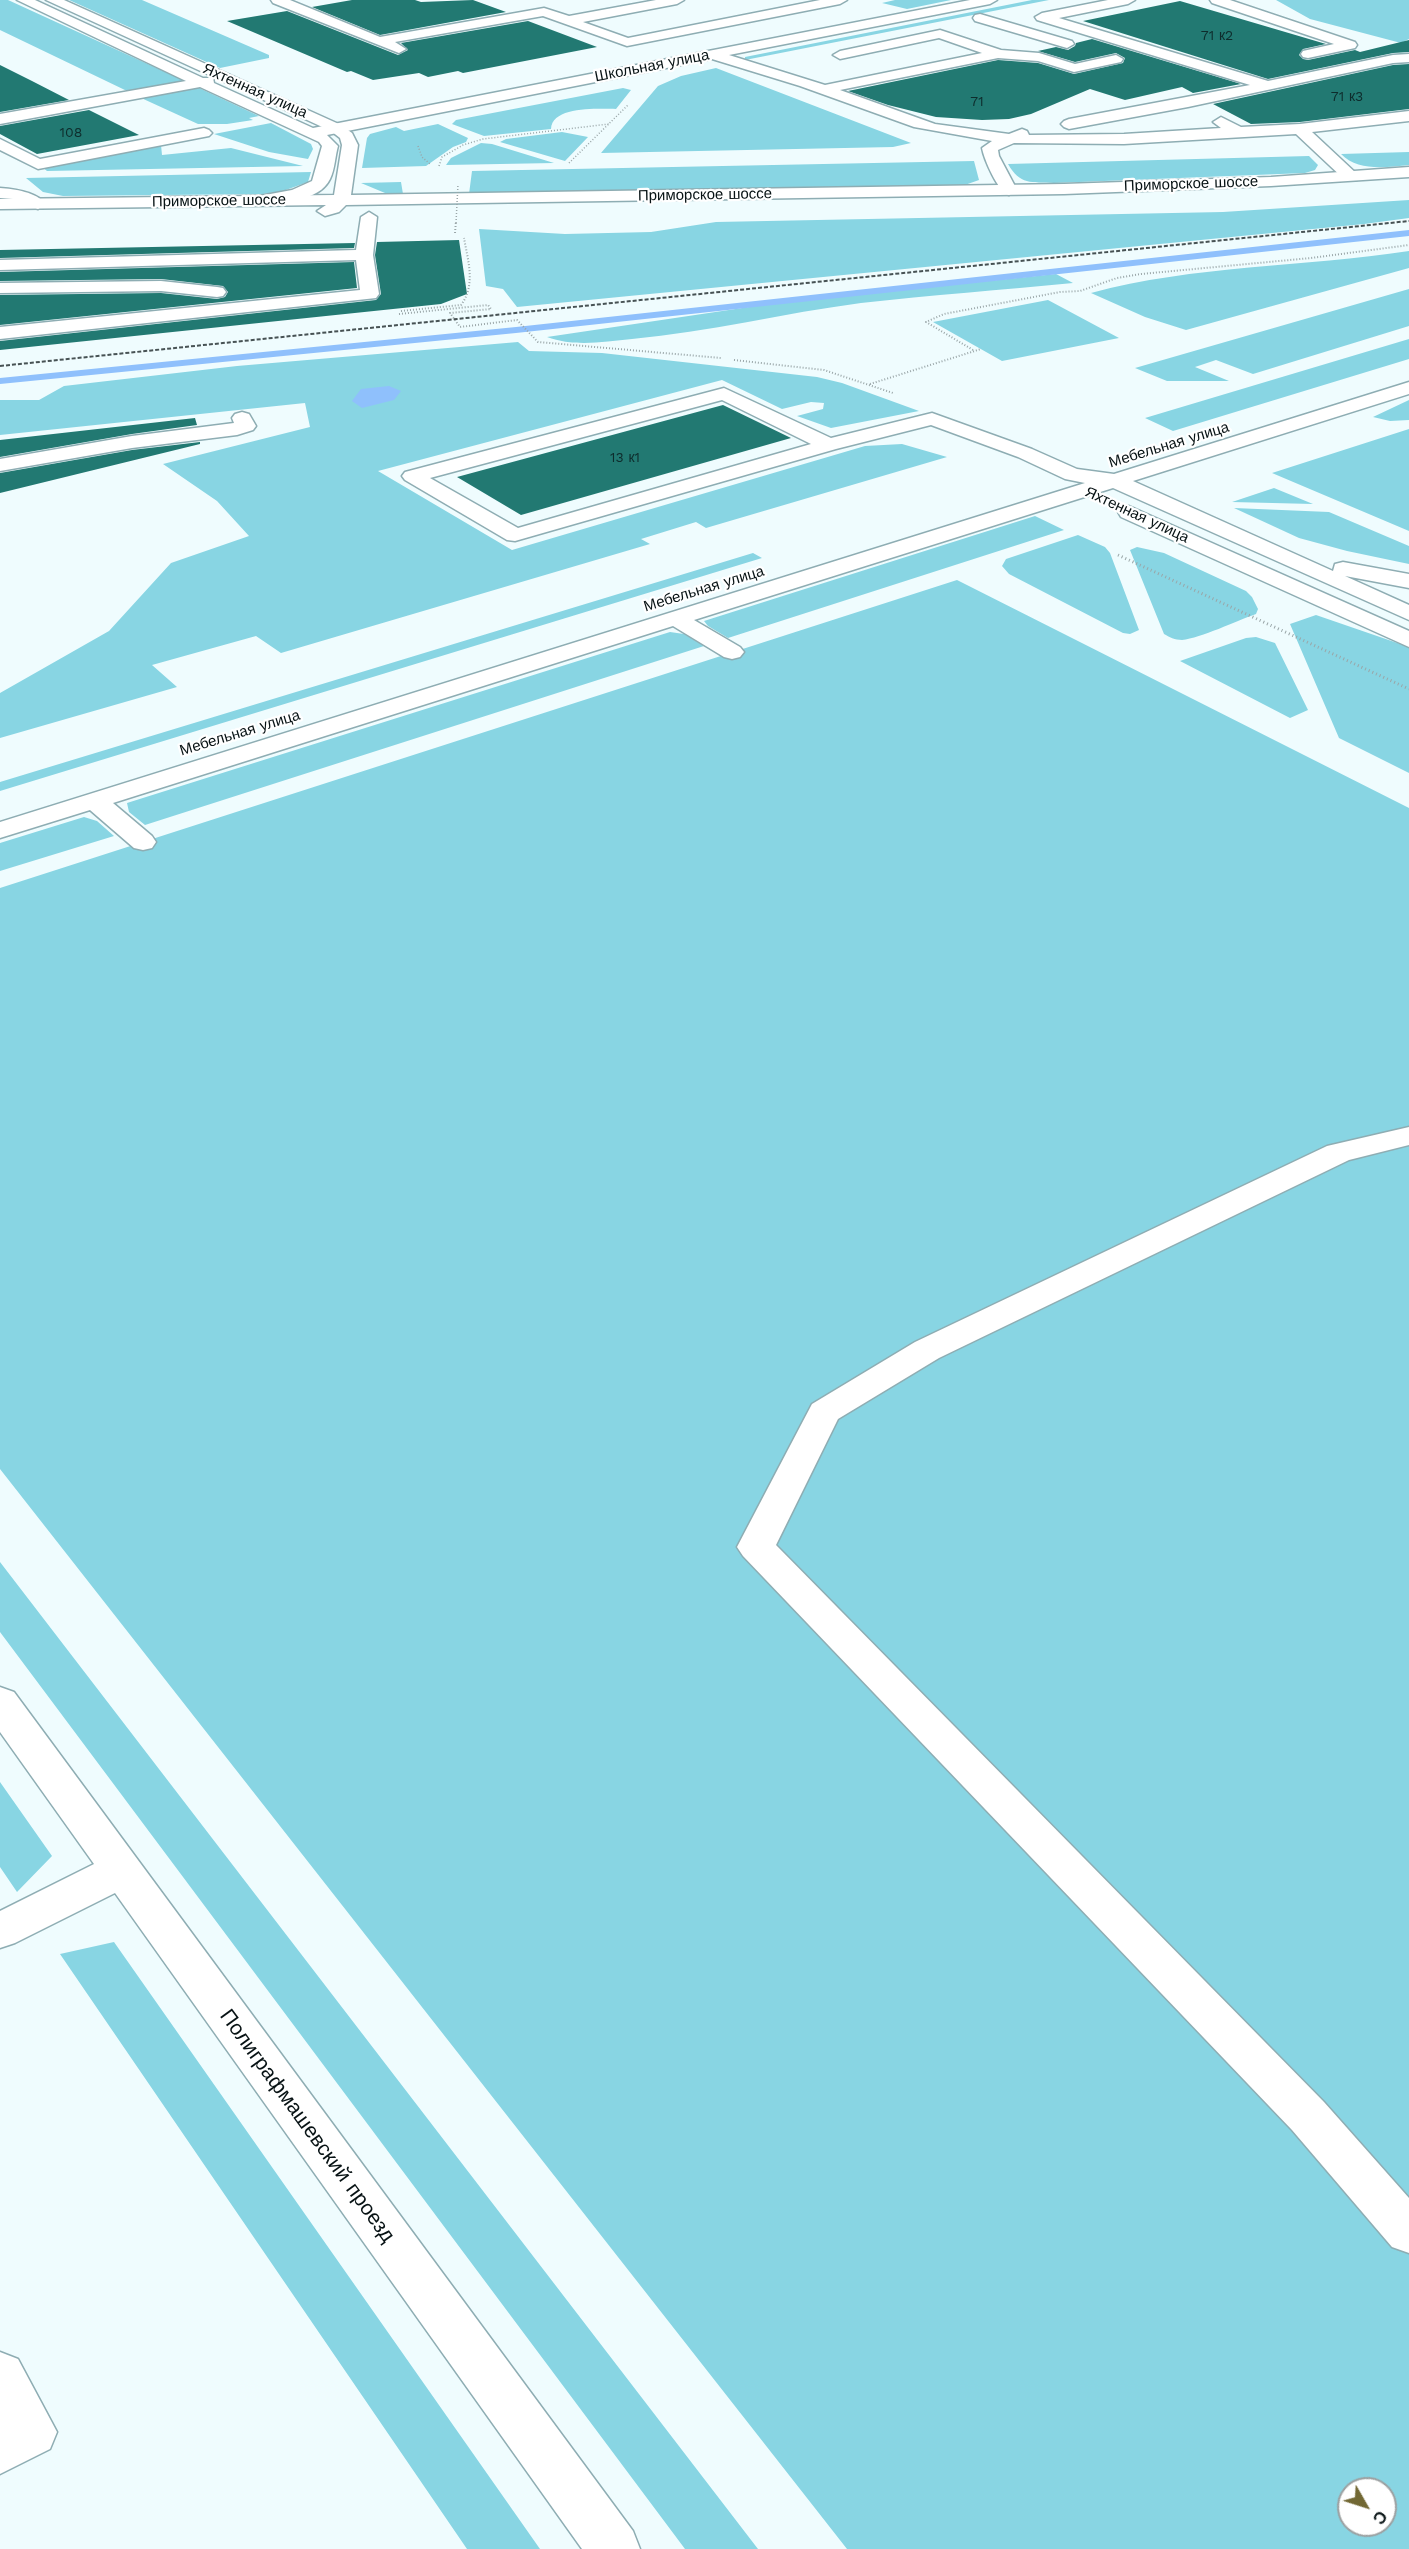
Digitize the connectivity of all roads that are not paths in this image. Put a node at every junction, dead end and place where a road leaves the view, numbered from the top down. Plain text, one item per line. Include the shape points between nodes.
1 (24, 0) edge
2 (53, 0) edge
3 (278, 0) edge
4 (677, 0) edge
5 (840, 0) edge
6 (990, 0) edge
7 (1128, 0) edge
8 (1217, 0) edge
9 (877, 6) dead end
10 (907, 16) junction
11 (980, 18) dead end
12 (570, 21) junction
13 (541, 29) dead end
14 (379, 41) junction
15 (627, 42) junction
16 (974, 46) junction
17 (408, 53) dead end
18 (712, 54) junction
19 (999, 54) junction
20 (840, 55) dead end
21 (1292, 57) dead end
22 (1409, 58) edge
23 (679, 61) junction
24 (1258, 65) dead end
25 (872, 66) dead end
26 (1205, 67) junction
27 (1223, 72) junction
28 (1177, 73) dead end
29 (225, 78) junction
30 (202, 82) junction
31 (1267, 86) junction
32 (824, 89) junction
33 (127, 96) junction
34 (1188, 103) junction
35 (146, 105) dead end
36 (1409, 116) edge
37 (0, 119) edge
38 (185, 124) dead end
39 (336, 128) junction
40 (1300, 129) junction
41 (1238, 132) junction
42 (313, 133) junction
43 (1012, 137) junction
44 (0, 144) edge
45 (1409, 172) edge
46 (1351, 177) junction
47 (1409, 188) edge
48 (1009, 190) junction
49 (1382, 191) dead end
50 (1362, 192) dead end
51 (0, 193) edge
52 (342, 199) junction
53 (260, 200) junction
54 (0, 204) edge
55 (38, 204) junction
56 (404, 216) dead end
57 (364, 255) junction
58 (0, 265) edge
59 (367, 277) junction
60 (0, 288) edge
61 (216, 292) dead end
62 (0, 316) edge
63 (0, 333) edge
64 (1409, 371) edge
65 (1409, 388) edge
66 (242, 418) dead end
67 (829, 445) junction
68 (0, 465) edge
69 (1113, 480) junction
70 (1077, 483) junction
71 (1292, 560) junction
72 (1409, 581) edge
73 (1409, 613) edge
74 (675, 618) junction
75 (1409, 640) edge
76 (732, 652) dead end
77 (94, 801) junction
78 (0, 808) edge
79 (0, 830) edge
80 (143, 842) dead end
81 (1409, 1136) edge
82 (0, 1702) edge
83 (122, 1870) junction
84 (0, 1931) edge
85 (1409, 2232) edge
86 (0, 2374) edge
87 (0, 2450) edge
88 (614, 2549) edge

1 - 30 street, Яхтенная улица
2 - 29 street, Яхтенная улица
3 - 14 street
4 - 12 street
5 - 15 street
6 - 10 street, Школьная улица
7 - 26 street via 1042,17
8 - 21 street via 1350,45
9 - 10 street
10 - 18 street, Школьная улица
11 - 19 street via 1121,60 1074,68 1039,57
12 - 13 street
12 - 14 street via 544,12
12 - 15 street
14 - 17 street
15 - 23 street
16 - 19 street
16 - 20 street via 940,34
16 - 25 street
18 - 23 street, Школьная улица
18 - 32 street
19 - 32 street
22 - 31 street
23 - 39 street, Школьная улица
24 - 27 street
26 - 27 street
26 - 28 street
27 - 31 street
29 - 30 street
29 - 39 street, Яхтенная улица
30 - 33 street
30 - 42 street, Яхтенная улица
31 - 34 street
32 - 43 street via 933,128
33 - 35 street
33 - 37 street
34 - 41 street
34 - 43 street
36 - 40 street
38 - 44 street via 204,133 38,164
39 - 42 street, Школьная улица
39 - 52 street via 347,136 350,145
40 - 41 street
40 - 46 street
41 - 43 street via 1115,139
42 - 53 street, Яхтенная улица via 330,146 318,184 286,196
43 - 48 street via 990,148
45 - 46 street, Приморское шоссе
46 - 48 street, Приморское шоссе
47 - 49 street
48 - 52 street, Приморское шоссе
50 - 56 street, Приморское шоссе via 1160,201
51 - 55 street via 16,194
52 - 53 street, Приморское шоссе
52 - 57 street via 333,208 307,218 363,217
53 - 55 street, Приморское шоссе
54 - 55 street, Приморское шоссе
57 - 58 street
57 - 59 street
59 - 62 street
59 - 63 street via 370,294
60 - 61 street via 161,286
64 - 70 street, Мебельная улица
65 - 69 street, Мебельная улица
66 - 68 street via 246,426 237,429
67 - 67 street, Яхтенная улица via 514,535 412,476 724,394
67 - 70 street, Яхтенная улица via 932,420 1025,453
69 - 70 street, Мебельная улица
69 - 71 street, Яхтенная улица
70 - 74 street, Мебельная улица
70 - 75 street, Яхтенная улица
70 - 78 street, Мебельная улица
71 - 72 street
71 - 73 street, Яхтенная улица
74 - 76 street
74 - 77 street, Мебельная улица
77 - 79 street, Мебельная улица
77 - 80 street
81 - 85 street via 1338,1153 927,1350 824,1412 756,1547 1308,2116
82 - 83 street, Полиграфмашевский проезд
83 - 84 street
83 - 88 street, Полиграфмашевский проезд
86 - 87 street via 32,2432

